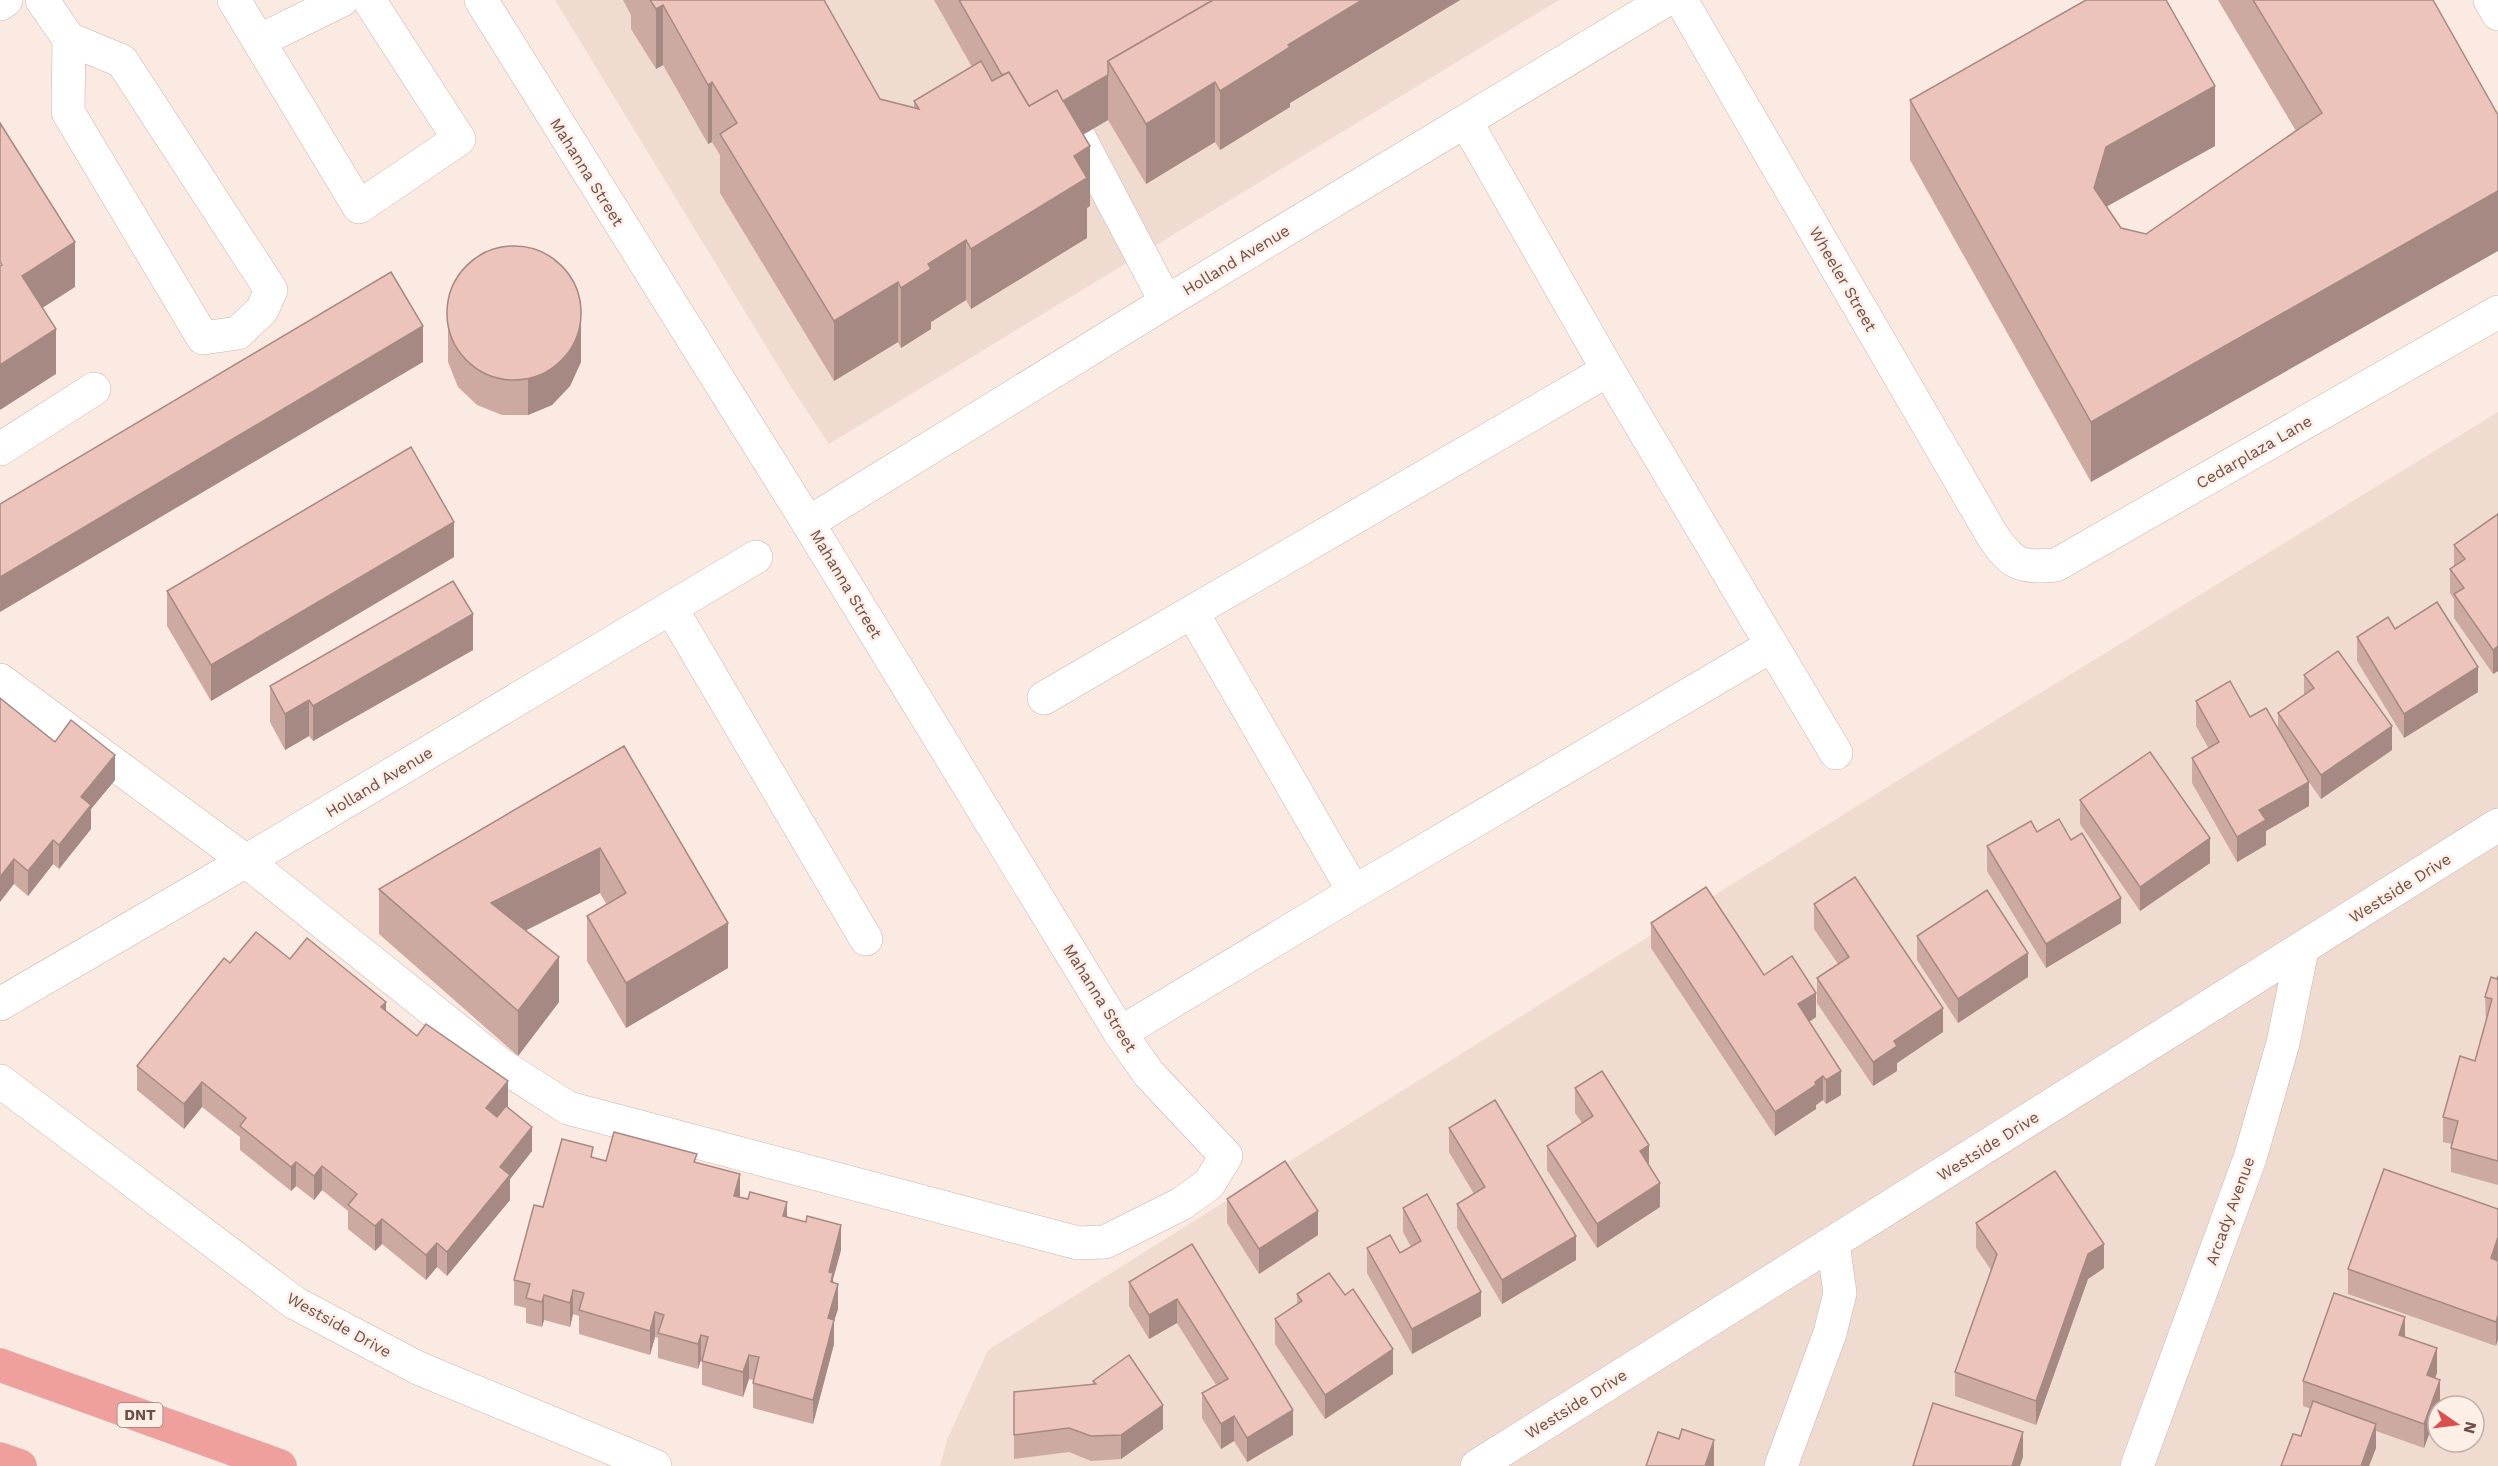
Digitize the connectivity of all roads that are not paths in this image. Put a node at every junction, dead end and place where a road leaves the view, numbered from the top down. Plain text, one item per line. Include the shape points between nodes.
1 (6, 0) edge
2 (42, 0) edge
3 (234, 0) edge
4 (342, 0) edge
5 (369, 0) edge
6 (481, 0) edge
7 (1666, 0) edge
8 (1681, 0) edge
9 (2490, 0) edge
10 (0, 3) edge
11 (2498, 14) edge
12 (69, 39) junction
13 (259, 41) junction
14 (1466, 122) junction
15 (1079, 137) edge
16 (1166, 302) junction
17 (2498, 312) edge
18 (1608, 370) junction
19 (94, 389) dead end
20 (0, 449) edge
21 (808, 523) junction
22 (2006, 556) joint
23 (756, 557) dead end
24 (671, 608) junction
25 (1192, 612) junction
26 (1771, 646) junction
27 (0, 680) edge
28 (1044, 698) dead end
29 (1836, 753) dead end
30 (2498, 825) edge
31 (246, 861) junction
32 (1354, 892) junction
33 (866, 939) dead end
34 (2302, 950) junction
35 (0, 1004) edge
36 (1120, 1033) junction
37 (0, 1081) edge
38 (1833, 1243) junction
39 (0, 1365) edge
40 (0, 1459) edge
41 (20, 1466) edge
42 (280, 1466) edge
43 (655, 1466) edge
44 (1478, 1466) edge
45 (1781, 1466) edge
46 (2137, 1466) edge

1 - 10 street
2 - 12 street
3 - 13 street
4 - 13 street
5 - 13 street via 459,139 359,207
6 - 21 street, Mahanna Street
7 - 14 street, Holland Avenue
8 - 22 street, Wheeler Street
9 - 11 street
12 - 12 street via 122,62 272,290 262,310 238,333 203,338 68,112
14 - 16 street, Holland Avenue
14 - 18 street
15 - 16 street
16 - 21 street, Holland Avenue
17 - 22 street, Cedarplaza Lane via 2056,565 2029,567
18 - 25 street
18 - 26 street
19 - 20 street
21 - 36 street, Mahanna Street
23 - 24 street, Holland Avenue
24 - 31 street, Holland Avenue
24 - 33 street
25 - 28 street
25 - 32 street
26 - 29 street
26 - 32 street
27 - 31 street
30 - 34 street, Westside Drive
31 - 35 street, Holland Avenue
31 - 36 street, Mahanna Street via 501,1065 568,1108 1078,1243 1105,1242 1181,1204 1209,1184 1226,1156 1149,1074
32 - 36 street
34 - 38 street, Westside Drive
34 - 46 street, Arcady Avenue via 2283,1043 2250,1158
37 - 43 street, Westside Drive via 295,1303 418,1368
38 - 44 street, Westside Drive
38 - 45 street via 1839,1293 1830,1333
39 - 42 highway, DNT
40 - 41 highway

